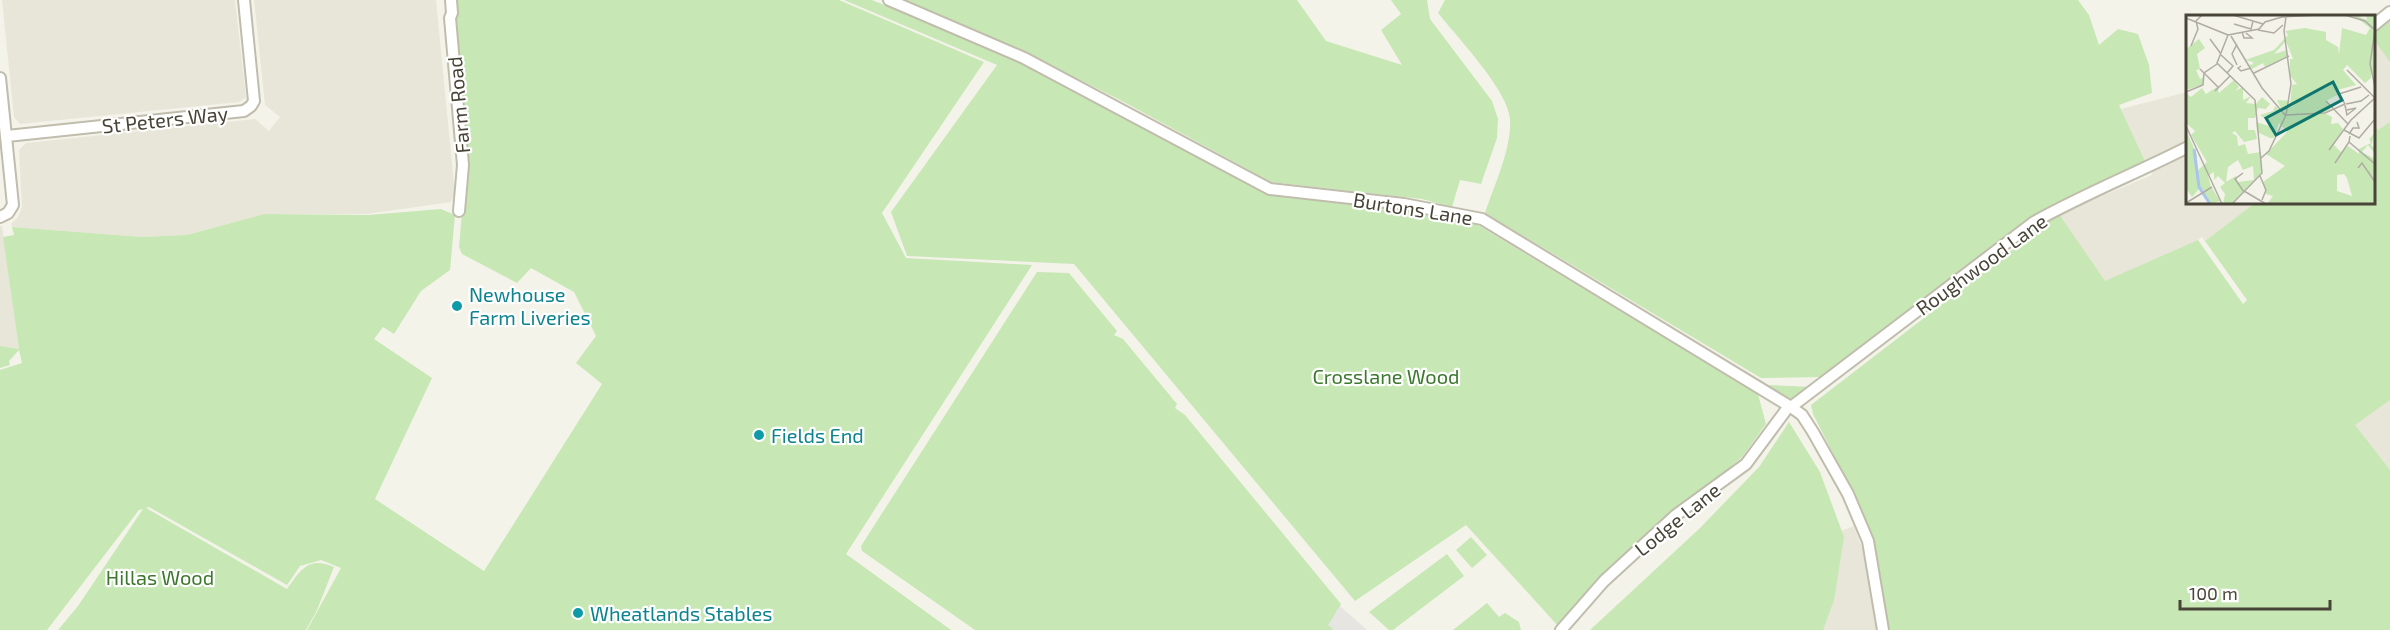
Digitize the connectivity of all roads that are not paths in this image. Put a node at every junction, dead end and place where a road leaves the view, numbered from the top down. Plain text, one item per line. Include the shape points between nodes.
1 (244, 0) edge
2 (451, 0) edge
3 (889, 0) edge
4 (2390, 12) edge
5 (2375, 23) edge
6 (0, 78) edge
7 (7, 136) junction
8 (2186, 148) edge
9 (459, 211) dead end
10 (0, 218) edge
11 (1790, 407) junction
12 (1561, 630) edge
13 (1883, 630) edge

1 - 7 street, St Peters Way via 254,101 244,111
2 - 9 street, Farm Road via 463,165
3 - 11 street, Burtons Lane via 1024,58 1270,189 1404,204 1482,219
4 - 5 street
6 - 7 street
7 - 10 street via 13,205
8 - 11 street, Roughwood Lane via 2075,198 2034,222
11 - 12 street, Lodge Lane via 1746,464 1676,515 1604,581
11 - 13 street, Burtons Lane via 1802,415 1814,432 1868,541

